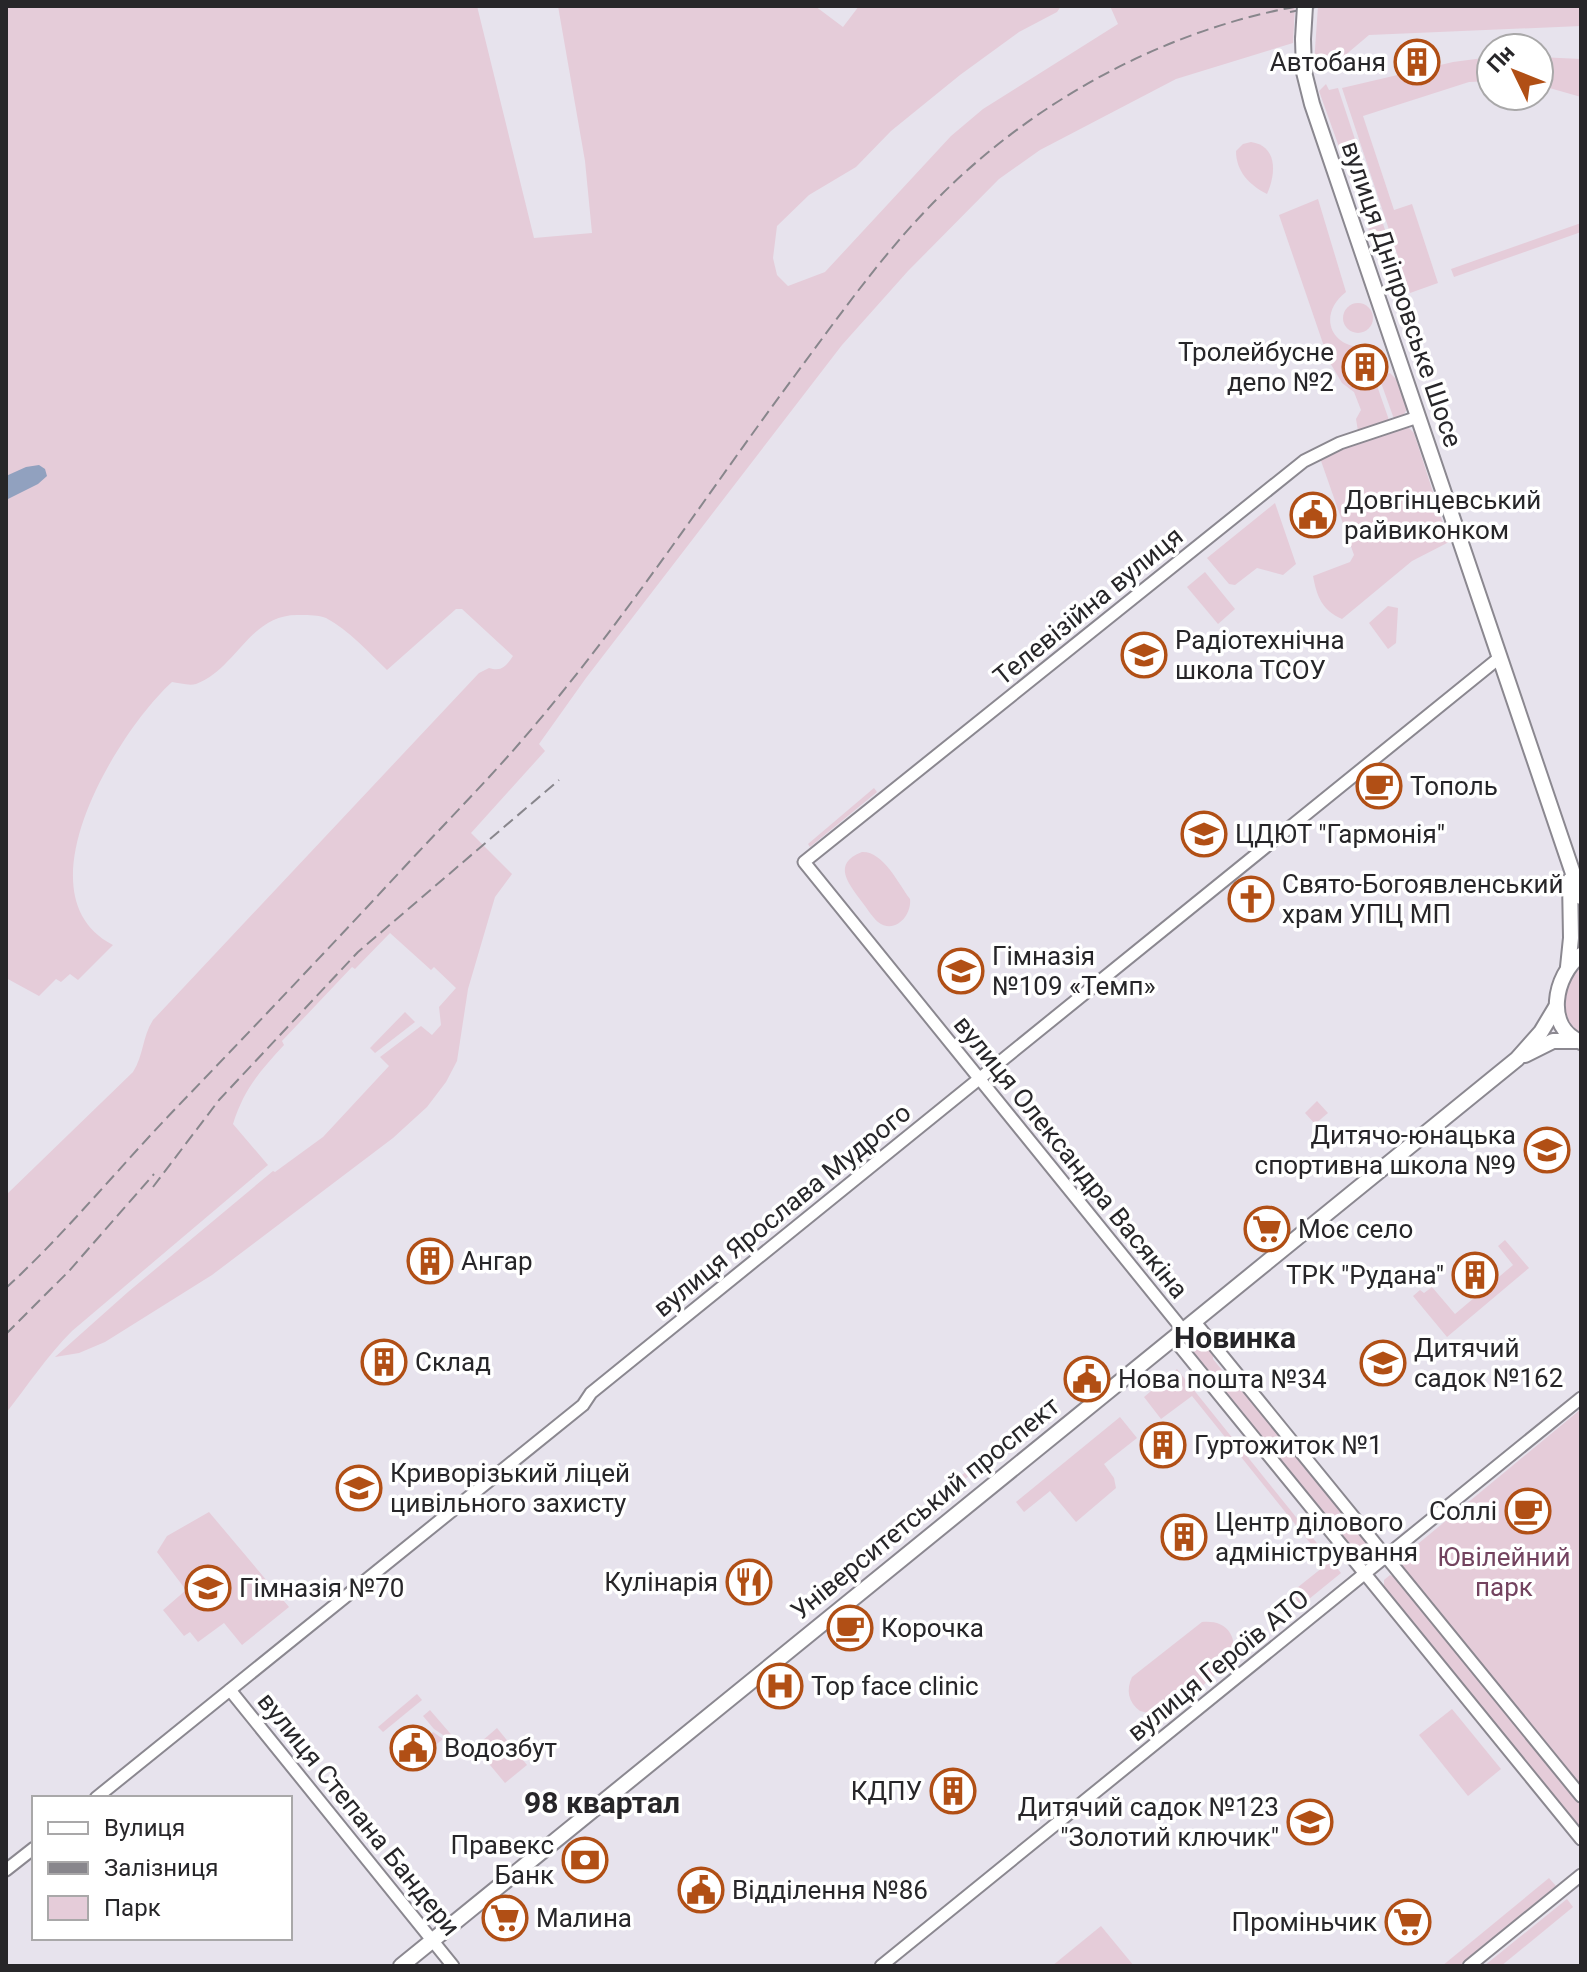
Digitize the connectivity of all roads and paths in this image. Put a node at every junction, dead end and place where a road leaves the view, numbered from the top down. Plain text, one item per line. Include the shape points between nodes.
1 (1305, 6) edge
2 (1418, 417) junction
3 (1499, 658) junction
4 (804, 862) joint
5 (1569, 868) junction
6 (1581, 897) edge
7 (1581, 955) edge
8 (1567, 969) junction
9 (1556, 1007) junction
10 (1579, 1042) edge
11 (1517, 1059) junction
12 (979, 1078) junction
13 (1183, 1330) junction
14 (1581, 1398) edge
15 (1385, 1556) junction
16 (1366, 1573) junction
17 (230, 1690) junction
18 (98, 1796) edge
19 (1581, 1796) edge
20 (1581, 1839) edge
21 (32, 1850) edge
22 (6, 1870) edge
23 (1581, 1875) edge
24 (433, 1940) junction
25 (401, 1966) edge
26 (453, 1966) edge
27 (881, 1966) edge
28 (1469, 1966) edge

1 - 2 main road, вулиця Дніпровське Шосе, bridge via 1304,72 1312,104
2 - 3 main road, вулиця Дніпровське Шосе
2 - 4 street, Телевізійна вулиця via 1304,461
3 - 5 main road, вулиця Дніпровське Шосе
3 - 12 street, вулиця Ярослава Мудрого
4 - 12 street, вулиця Олександра Васякіна
5 - 6 main road
5 - 8 main road
7 - 8 main road
8 - 9 main road
9 - 10 main road via 1564,1031
9 - 11 main road
10 - 11 main road via 1553,1041
11 - 13 main road, Університетський проспект
12 - 13 street, вулиця Олександра Васякіна
12 - 17 street, вулиця Ярослава Мудрого
13 - 15 street, вулиця Олександра Васякіна
13 - 16 street, вулиця Олександра Васякіна
13 - 24 main road, Університетський проспект
14 - 15 street, вулиця Героїв АТО
15 - 16 street, вулиця Героїв АТО
15 - 19 street, вулиця Олександра Васякіна
16 - 20 street, вулиця Олександра Васякіна
16 - 27 street, вулиця Героїв АТО
17 - 18 street, вулиця Ярослава Мудрого
17 - 24 street, вулиця Степана Бандери
21 - 22 street
23 - 28 street
24 - 25 main road, Університетський проспект
24 - 26 street, вулиця Степана Бандери

